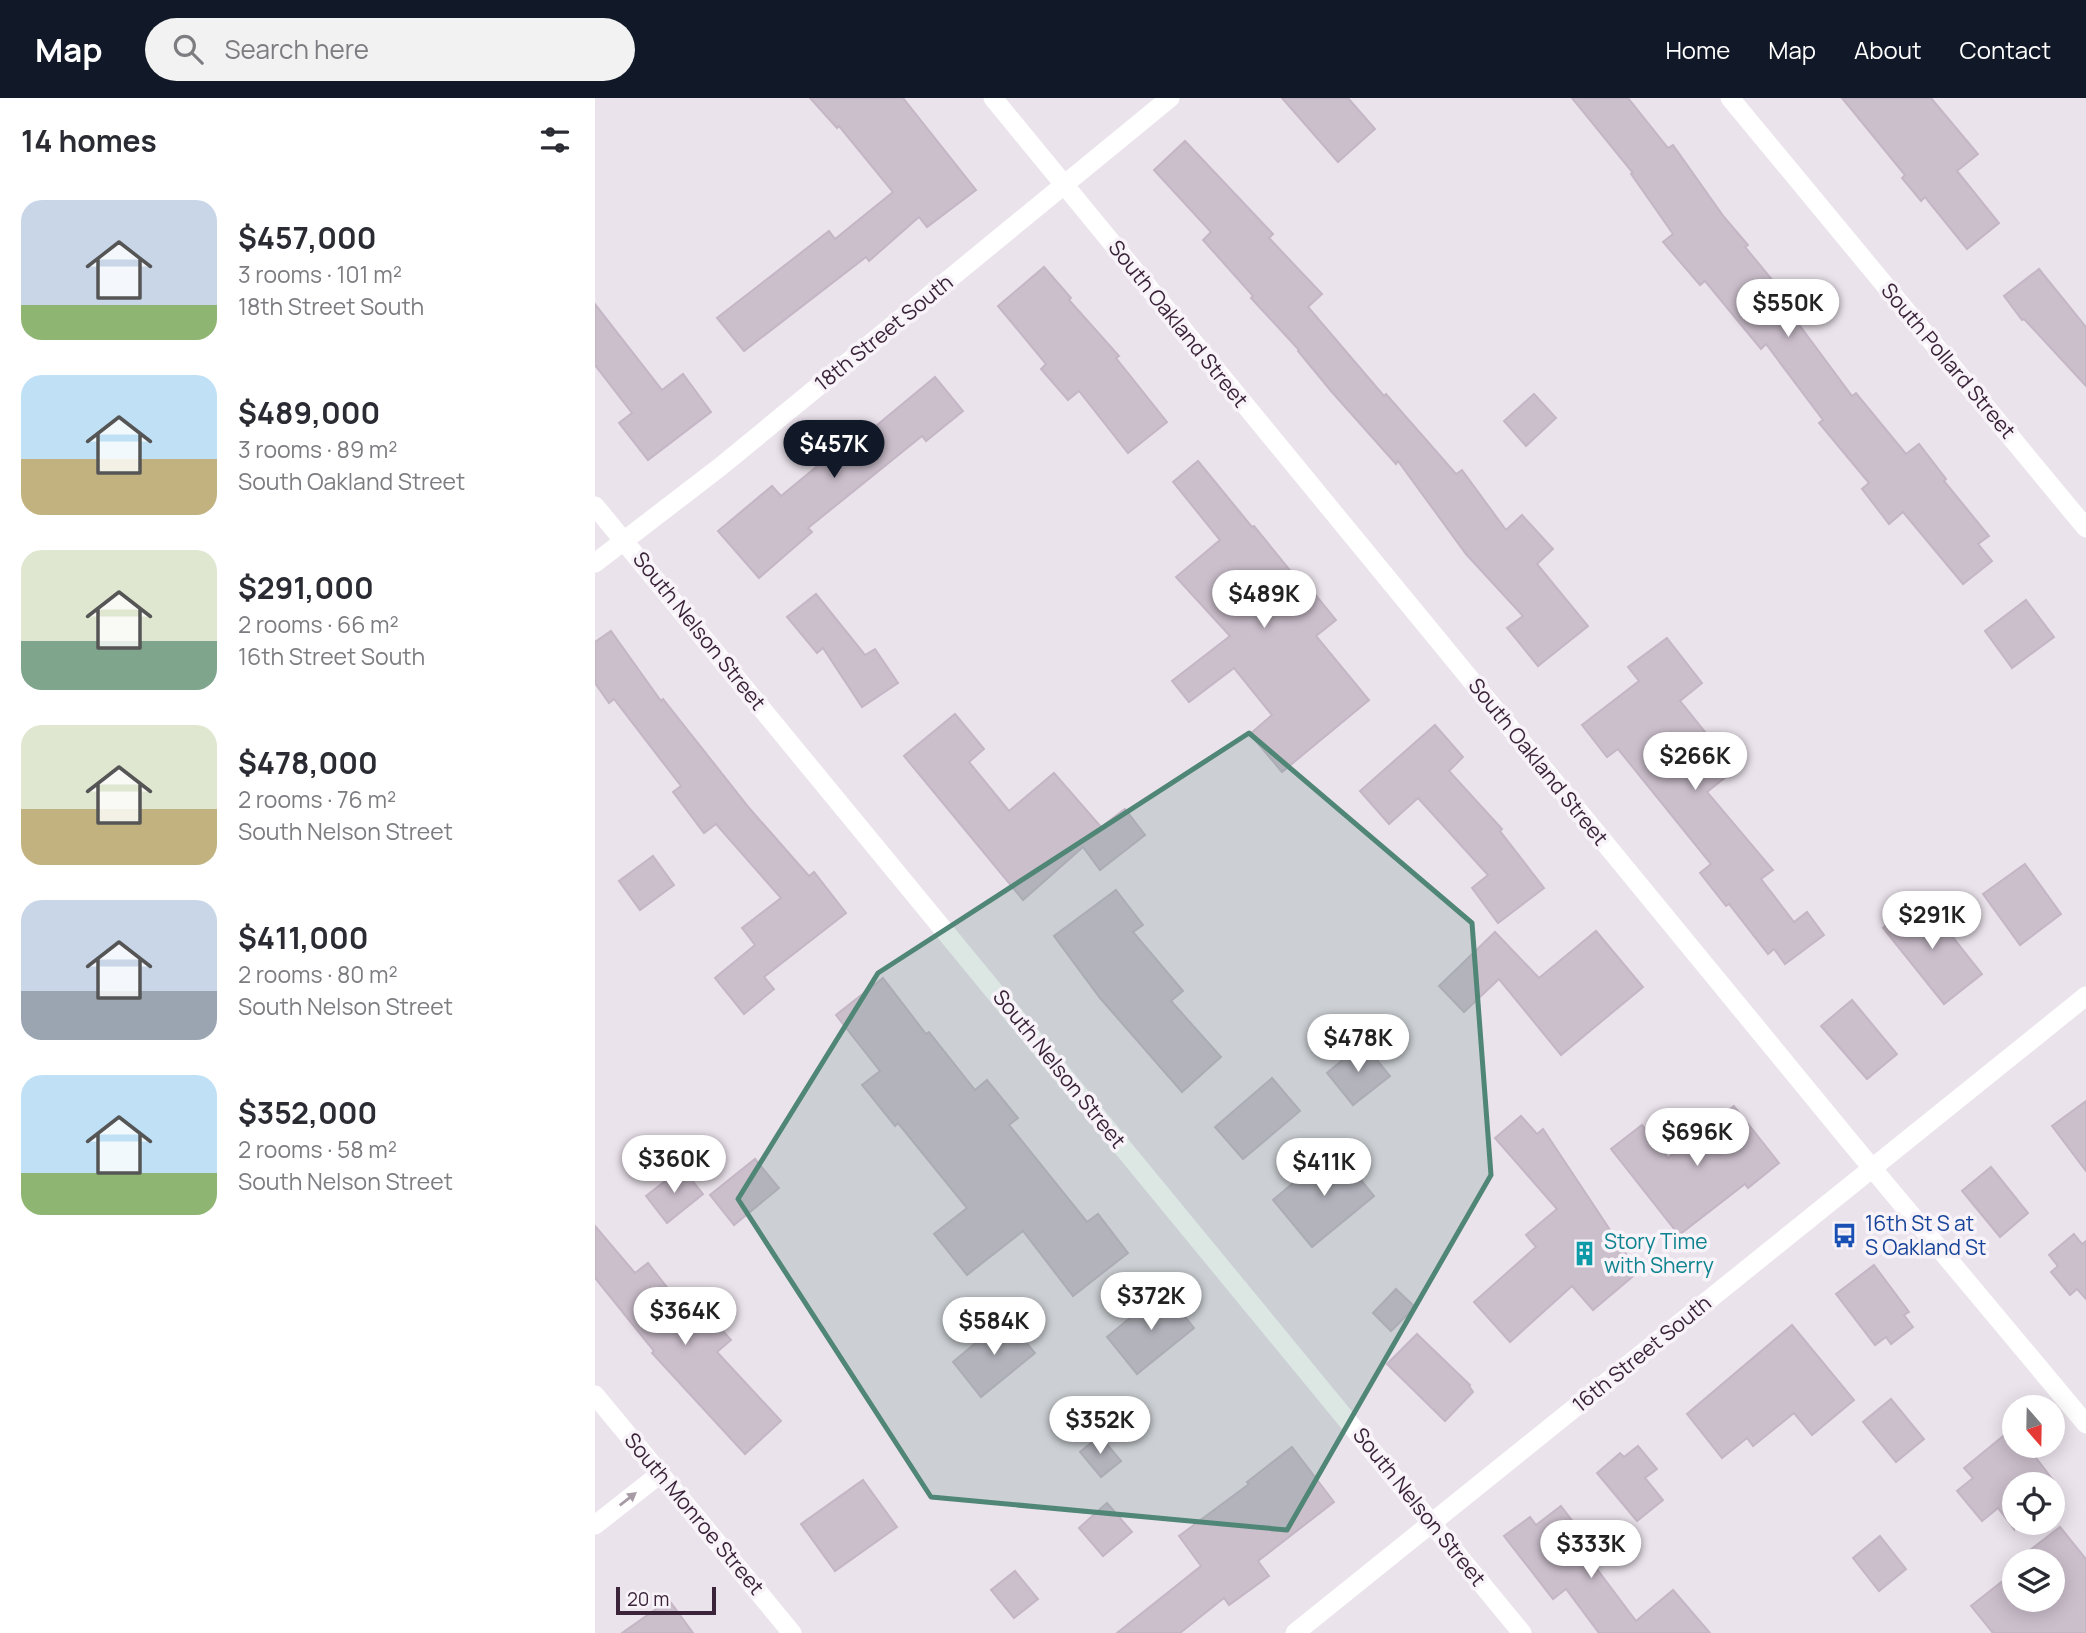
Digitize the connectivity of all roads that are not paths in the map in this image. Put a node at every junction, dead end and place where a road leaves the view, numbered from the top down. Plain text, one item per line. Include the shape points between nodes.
1 (993, 98) edge
2 (1170, 98) edge
3 (1730, 98) edge
4 (1065, 186) junction
5 (595, 506) edge
6 (2086, 528) edge
7 (624, 541) junction
8 (595, 563) edge
9 (2086, 996) edge
10 (1871, 1168) junction
11 (595, 1395) edge
12 (2086, 1424) edge
13 (660, 1474) junction
14 (1433, 1523) junction
15 (595, 1524) edge
16 (792, 1633) edge
17 (1296, 1633) edge
18 (1522, 1633) edge

1 - 4 street, South Oakland Street
2 - 4 street, 18th Street South
3 - 6 street, South Pollard Street
4 - 7 street, 18th Street South
4 - 10 street, South Oakland Street
5 - 7 street, South Nelson Street
7 - 8 street, 18th Street South
7 - 14 street, South Nelson Street
9 - 10 street, 16th Street South
10 - 12 street, South Oakland Street
10 - 14 street, 16th Street South
11 - 13 street, South Monroe Street
15 -> 13 street
13 - 16 street, South Monroe Street
14 - 17 street, 16th Street South
14 - 18 street, South Nelson Street

